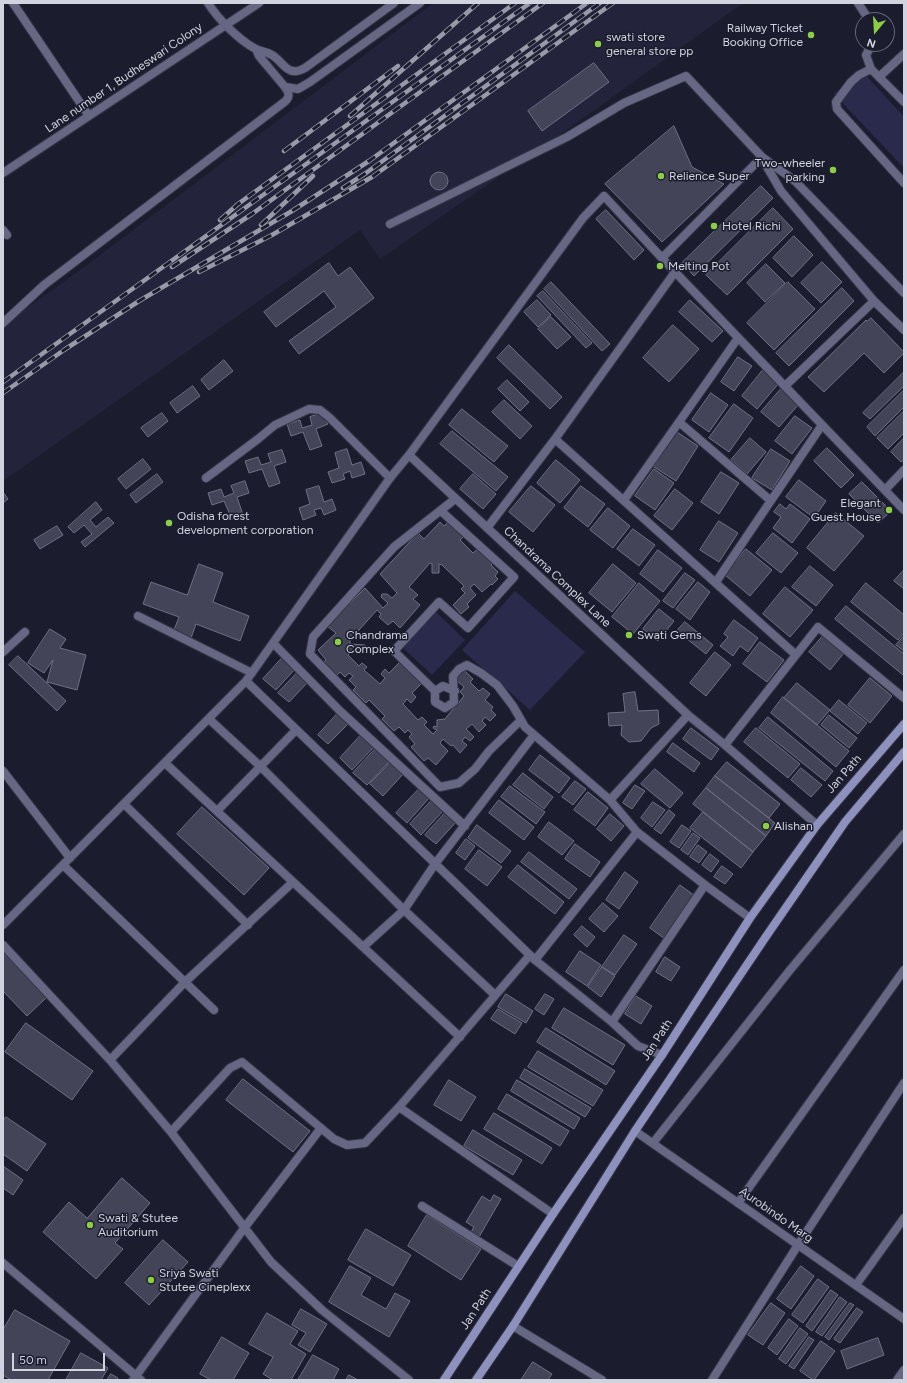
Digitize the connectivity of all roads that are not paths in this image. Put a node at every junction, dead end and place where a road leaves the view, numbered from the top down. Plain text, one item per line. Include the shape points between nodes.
1 (13, 3) edge
2 (208, 3) edge
3 (259, 3) edge
4 (394, 3) edge
5 (420, 3) edge
6 (858, 3) edge
7 (864, 12) edge
8 (226, 25) junction
9 (256, 49) junction
10 (868, 52) edge
11 (904, 54) edge
12 (871, 69) junction
13 (879, 77) junction
14 (285, 87) junction
15 (904, 101) edge
16 (89, 116) junction
17 (762, 157) junction
18 (3, 173) edge
19 (904, 183) edge
20 (390, 224) dead end
21 (662, 258) junction
22 (675, 272) junction
23 (904, 293) edge
24 (874, 301) junction
25 (3, 323) edge
26 (904, 330) edge
27 (738, 338) junction
28 (785, 386) junction
29 (679, 422) junction
30 (822, 424) junction
31 (555, 439) junction
32 (409, 455) junction
33 (904, 470) edge
34 (206, 478) dead end
35 (390, 478) junction
36 (884, 490) junction
37 (455, 499) junction
38 (624, 500) junction
39 (770, 500) junction
40 (904, 510) edge
41 (441, 511) junction
42 (487, 528) junction
43 (716, 582) junction
44 (138, 616) dead end
45 (25, 632) dead end
46 (273, 643) junction
47 (3, 652) edge
48 (796, 655) junction
49 (252, 672) junction
50 (246, 682) junction
51 (435, 691) junction
52 (454, 691) junction
53 (904, 698) edge
54 (688, 715) junction
55 (209, 719) junction
56 (521, 720) junction
57 (904, 724) edge
58 (296, 730) junction
59 (534, 735) junction
60 (725, 745) junction
61 (904, 752) edge
62 (165, 763) junction
63 (260, 767) junction
64 (3, 771) edge
65 (610, 800) junction
66 (124, 804) junction
67 (217, 811) junction
68 (817, 825) junction
69 (465, 826) junction
70 (637, 832) junction
71 (904, 834) edge
72 (70, 858) junction
73 (436, 864) junction
74 (63, 865) junction
75 (293, 882) junction
76 (705, 885) junction
77 (404, 910) junction
78 (750, 918) junction
79 (3, 925) edge
80 (248, 925) junction
81 (3, 945) edge
82 (363, 947) junction
83 (532, 957) junction
84 (904, 970) edge
85 (185, 982) junction
86 (495, 995) junction
87 (214, 1010) dead end
88 (612, 1022) junction
89 (460, 1037) junction
90 (662, 1054) junction
91 (110, 1060) junction
92 (904, 1083) edge
93 (399, 1107) junction
94 (321, 1128) junction
95 (635, 1131) junction
96 (170, 1132) junction
97 (653, 1143) junction
98 (738, 1203) junction
99 (422, 1206) dead end
100 (553, 1214) junction
101 (904, 1218) edge
102 (245, 1227) junction
103 (798, 1245) junction
104 (3, 1263) edge
105 (518, 1266) junction
106 (856, 1285) junction
107 (904, 1319) edge
108 (513, 1326) junction
109 (904, 1370) edge
110 (136, 1378) edge
111 (409, 1380) edge
112 (444, 1380) edge
113 (476, 1380) edge
114 (602, 1380) edge
115 (712, 1380) edge
116 (897, 1380) edge

1 - 16 street
2 - 8 street
3 - 8 street, Lane number 1, Budheswari Colony
4 - 9 street via 300,71 287,69 274,56
5 - 14 street via 310,82 298,89
6 - 7 street
8 - 9 street
8 - 16 street, Lane number 1, Budheswari Colony
9 - 14 street
10 - 12 street via 866,55
11 - 13 street
12 - 13 street
12 - 19 street via 859,74 846,88 836,102 837,109
13 - 15 street
14 - 25 street via 289,96 283,104 44,285
16 - 18 street, Lane number 1, Budheswari Colony
17 - 20 street via 686,76 624,103 567,137
17 - 21 street
17 - 23 street via 795,181
17 - 24 street via 781,191
21 - 22 street
21 - 32 street via 604,196 583,218
22 - 27 street
22 - 31 street
24 - 26 street
24 - 28 street
27 - 28 street
27 - 29 street
28 - 30 street
29 - 38 street
29 - 39 street
30 - 36 street
30 - 39 street
31 - 38 street
31 - 42 street
32 - 35 street
32 - 37 street, Chandrama Complex Lane
33 - 36 street
34 - 35 street via 275,425 309,409 320,410 330,418
35 - 46 street
36 - 40 street
37 - 41 street
37 - 42 street, Chandrama Complex Lane
38 - 43 street
39 - 43 street
41 - 51 street via 514,577 468,628 439,602 394,651
41 - 56 street via 394,547 313,637 310,654 440,787 458,782 474,769
42 - 54 street, Chandrama Complex Lane
43 - 48 street
44 - 49 street
45 - 47 street
46 - 49 street
46 - 69 street via 340,711
48 - 53 street via 818,627
48 - 60 street
49 - 50 street
50 - 55 street
50 - 58 street
51 - 52 street via 443,686
51 - 52 street via 435,702 445,708 454,702
52 - 56 street via 453,676 466,665 497,686
54 - 60 street, Chandrama Complex Lane
54 - 65 street
55 - 62 street
55 - 63 street
56 - 59 street
57 - 68 main road, Jan Path
58 - 63 street
58 - 73 street
59 - 65 street
59 - 69 street
60 - 68 street, Chandrama Complex Lane
61 - 95 main road via 845,822
62 - 66 street
62 - 67 street
63 - 67 street
63 - 77 street
64 - 72 street
65 - 70 street
66 - 72 street
66 - 80 street
67 - 75 street
68 - 78 main road, Jan Path
69 - 73 street
70 - 76 street
70 - 83 street
71 - 97 street via 790,970
72 - 74 street
73 - 77 street
73 - 83 street
74 - 79 street
74 - 85 street
75 - 80 street
75 - 82 street
76 - 78 street
76 - 88 street
77 - 82 street
77 - 86 street
78 - 90 main road, Jan Path
80 - 85 street
81 - 91 street
82 - 89 street
83 - 86 street
83 - 88 street
84 - 98 street
85 - 87 street
85 - 91 street
86 - 89 street
88 - 90 street via 638,1046
89 - 93 street
90 - 100 main road, Jan Path
91 - 96 street
92 - 103 street
93 - 94 street via 365,1142 347,1145 334,1139
93 - 100 street
94 - 96 street via 242,1062 230,1068
94 - 102 street
95 - 97 street, Aurobindo Marg
95 - 108 main road
96 - 102 street
97 - 98 street, Aurobindo Marg
98 - 103 street, Aurobindo Marg
99 - 105 street
100 - 105 main road, Jan Path
101 - 106 street
102 - 110 street
102 - 111 street via 271,1262 290,1282
103 - 106 street, Aurobindo Marg
103 - 115 street
104 - 110 street
105 - 112 main road, Jan Path
106 - 107 street, Aurobindo Marg
108 - 113 main road
108 - 114 street
109 - 116 street

